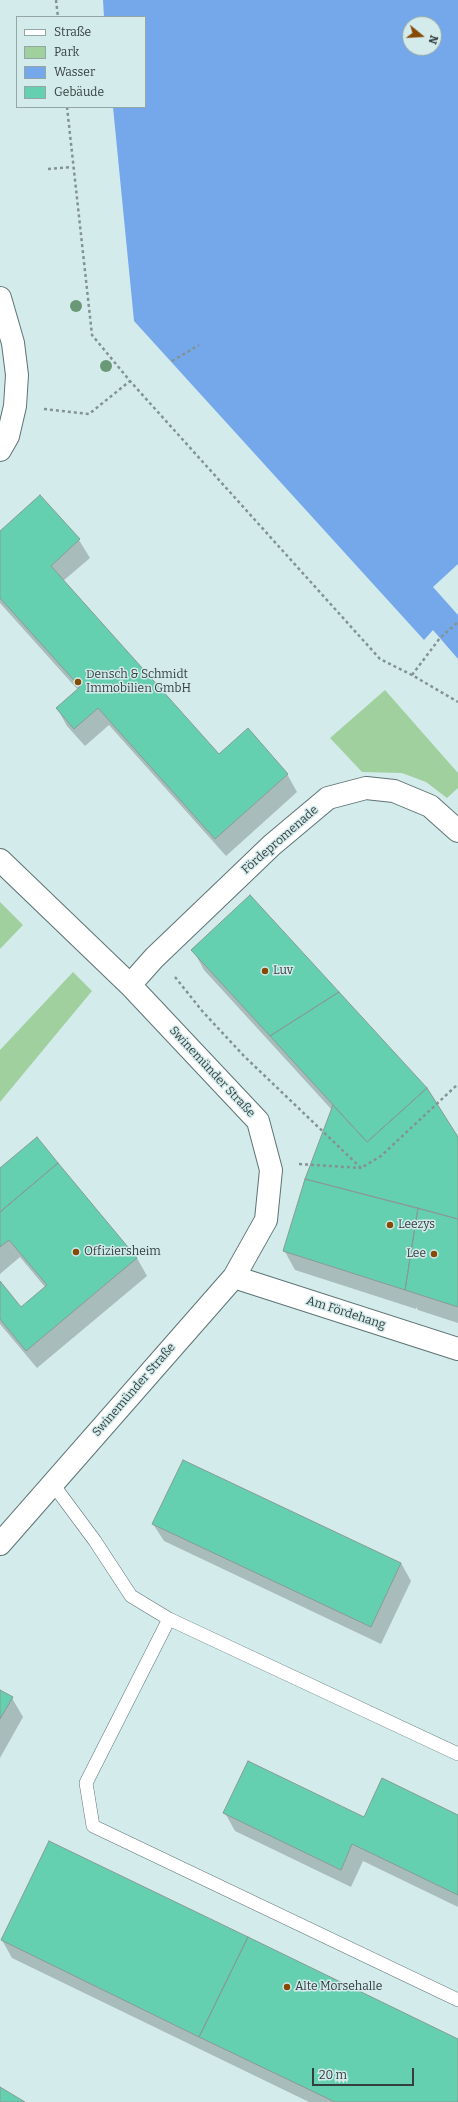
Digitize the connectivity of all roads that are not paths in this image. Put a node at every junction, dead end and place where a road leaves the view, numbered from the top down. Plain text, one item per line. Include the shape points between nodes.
1 (0, 298) edge
2 (0, 450) edge
3 (458, 832) edge
4 (0, 860) edge
5 (130, 984) junction
6 (234, 1277) junction
7 (458, 1349) edge
8 (52, 1484) junction
9 (0, 1544) edge
10 (169, 1619) junction
11 (458, 1754) edge
12 (458, 2000) edge

1 - 2 street via 13,343 17,375 15,406 8,436
3 - 5 street, Fördepromenade via 430,806 394,791 366,788 328,798 272,845
4 - 5 street, Swinemünder Straße
5 - 6 street, Swinemünder Straße via 258,1121 271,1170 266,1220
6 - 7 street, Am Fördehang
6 - 8 street, Swinemünder Straße
8 - 9 street, Swinemünder Straße
8 - 10 lane via 131,1596
10 - 11 lane
10 - 12 lane via 86,1783 93,1826

